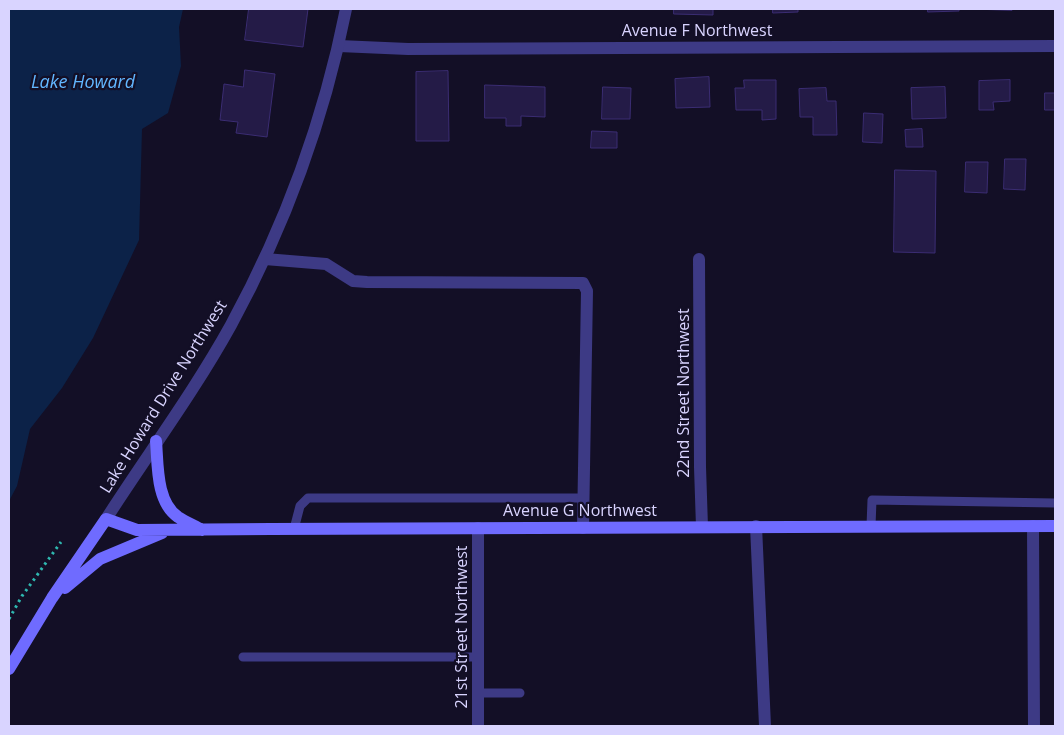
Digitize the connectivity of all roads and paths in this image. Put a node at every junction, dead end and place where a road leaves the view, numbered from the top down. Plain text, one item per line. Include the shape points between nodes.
1 (346, 9) edge
2 (339, 46) junction
3 (1055, 46) edge
4 (265, 259) junction
5 (699, 259) dead end
6 (156, 441) junction
7 (583, 498) junction
8 (1055, 503) edge
9 (106, 520) junction
10 (756, 526) junction
11 (871, 526) junction
12 (1032, 526) junction
13 (1055, 526) edge
14 (702, 527) junction
15 (294, 528) junction
16 (478, 528) junction
17 (583, 528) junction
18 (202, 530) junction
19 (166, 531) junction
20 (61, 542) dead end
21 (52, 598) junction
22 (9, 619) edge
23 (243, 657) dead end
24 (478, 657) junction
25 (9, 669) edge
26 (478, 693) junction
27 (520, 693) dead end
28 (478, 726) edge
29 (765, 726) edge
30 (1034, 726) edge

1 - 2 street, Lake Howard Drive Northwest
2 - 3 street, Avenue F Northwest via 408,49
2 - 4 street, Lake Howard Drive Northwest via 298,179
4 - 6 street, Lake Howard Drive Northwest via 230,326
4 - 7 street via 326,264 353,280 367,282 583,283 587,291
5 - 14 street, 22nd Street Northwest
6 - 9 street, Lake Howard Drive Northwest
6 - 18 main road via 160,486 169,504 177,516
7 - 15 lane via 308,498 300,506
7 - 17 street
8 - 11 lane via 872,500
9 - 19 main road, Avenue G Northwest via 137,530
9 - 21 main road
10 - 11 main road, Avenue G Northwest
10 - 14 main road, Avenue G Northwest
10 - 29 street
11 - 12 main road, Avenue G Northwest
12 - 13 main road, Avenue G Northwest
12 - 30 street
14 - 17 main road, Avenue G Northwest
15 - 16 main road, Avenue G Northwest
15 - 18 main road, Avenue G Northwest
16 - 17 main road, Avenue G Northwest
16 - 24 street, 21st Street Northwest
18 - 19 main road, Avenue G Northwest
19 - 21 main road via 100,559
20 - 22 path
21 - 25 main road
23 - 24 lane
24 - 26 street, 21st Street Northwest
26 - 27 lane
26 - 28 street, 21st Street Northwest

